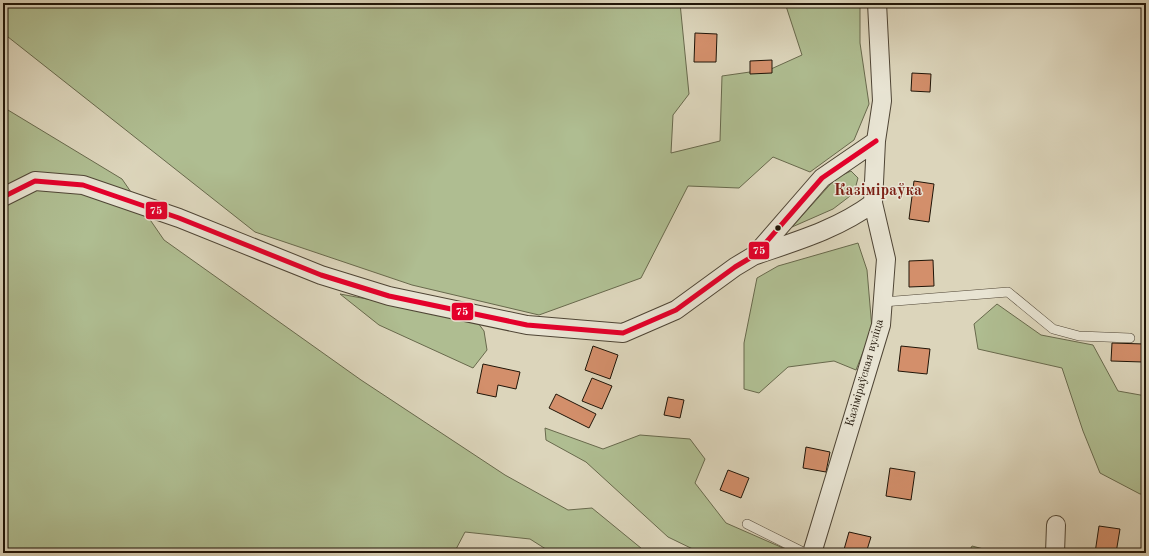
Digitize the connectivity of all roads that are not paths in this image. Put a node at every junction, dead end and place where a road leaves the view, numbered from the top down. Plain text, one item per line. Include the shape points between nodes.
1 (877, 3) edge
2 (876, 141) junction
3 (3, 197) edge
4 (874, 203) junction
5 (755, 255) junction
6 (883, 302) junction
7 (1130, 338) dead end
8 (747, 524) dead end
9 (1056, 525) dead end
10 (804, 553) edge
11 (812, 553) edge
12 (1055, 553) edge

1 - 2 street, Казіміраўская вуліца via 882,101
2 - 4 street, Казіміраўская вуліца
2 - 5 street via 822,178
3 - 5 street via 34,181 83,185 179,218 321,275 390,296 526,325 623,333 676,310
4 - 5 street via 818,234
4 - 6 street, Казіміраўская вуліца via 886,259
6 - 7 lane via 1008,292 1053,329 1079,336
6 - 11 street, Казіміраўская вуліца via 881,325
8 - 10 lane
9 - 12 street

